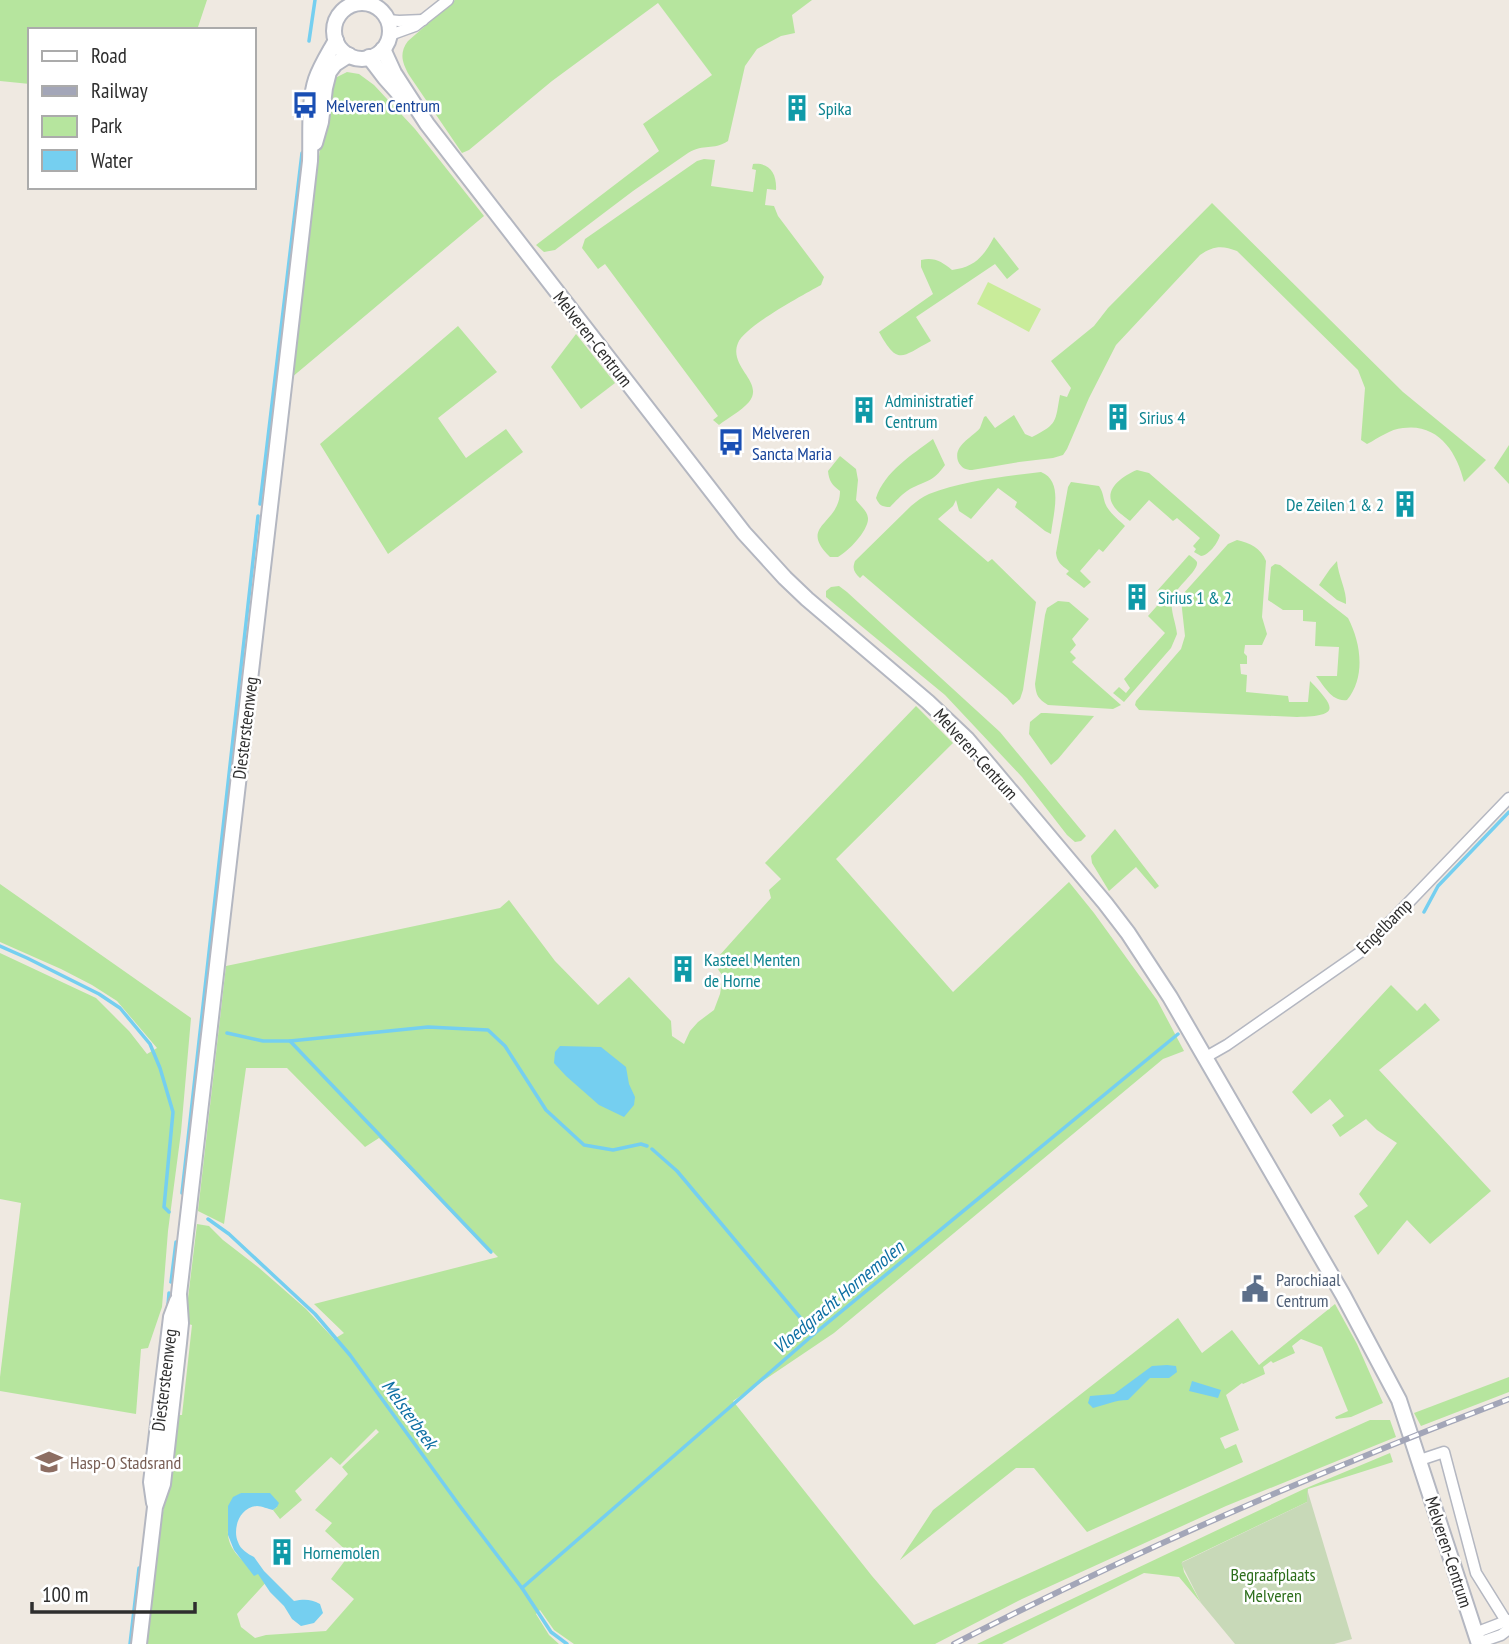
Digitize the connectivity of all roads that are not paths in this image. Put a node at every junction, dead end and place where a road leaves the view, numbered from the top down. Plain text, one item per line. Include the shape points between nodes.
1 (448, 0) edge
2 (362, 2) edge
3 (342, 6) edge
4 (389, 27) junction
5 (336, 40) junction
6 (383, 49) junction
7 (349, 55) junction
8 (369, 57) junction
9 (427, 124) junction
10 (310, 161) junction
11 (1509, 798) edge
12 (1206, 1057) junction
13 (1420, 1460) junction
14 (1508, 1623) edge
15 (1477, 1640) edge
16 (139, 1644) edge

1 - 4 street via 423,20 399,21
2 - 3 main road
2 - 4 main road via 380,10
3 - 5 main road
4 - 6 main road
5 - 7 main road
5 - 10 main road, Diestersteenweg via 315,82
6 - 8 main road
6 - 9 main road, Melveren-Centrum
7 - 8 main road
7 - 10 main road, Diestersteenweg via 329,72
8 - 9 main road, Melveren-Centrum
9 - 12 main road, Melveren-Centrum via 744,533 807,599 957,730 1072,863 1128,933
10 - 16 main road, Diestersteenweg via 179,1294 181,1323 163,1485 155,1507
11 - 12 street, Engelbamp via 1362,951
12 - 13 main road, Melveren-Centrum via 1399,1400
13 - 14 street, Melveren-Centrum via 1444,1452 1476,1573
13 - 15 main road, Melveren-Centrum
14 - 15 street

